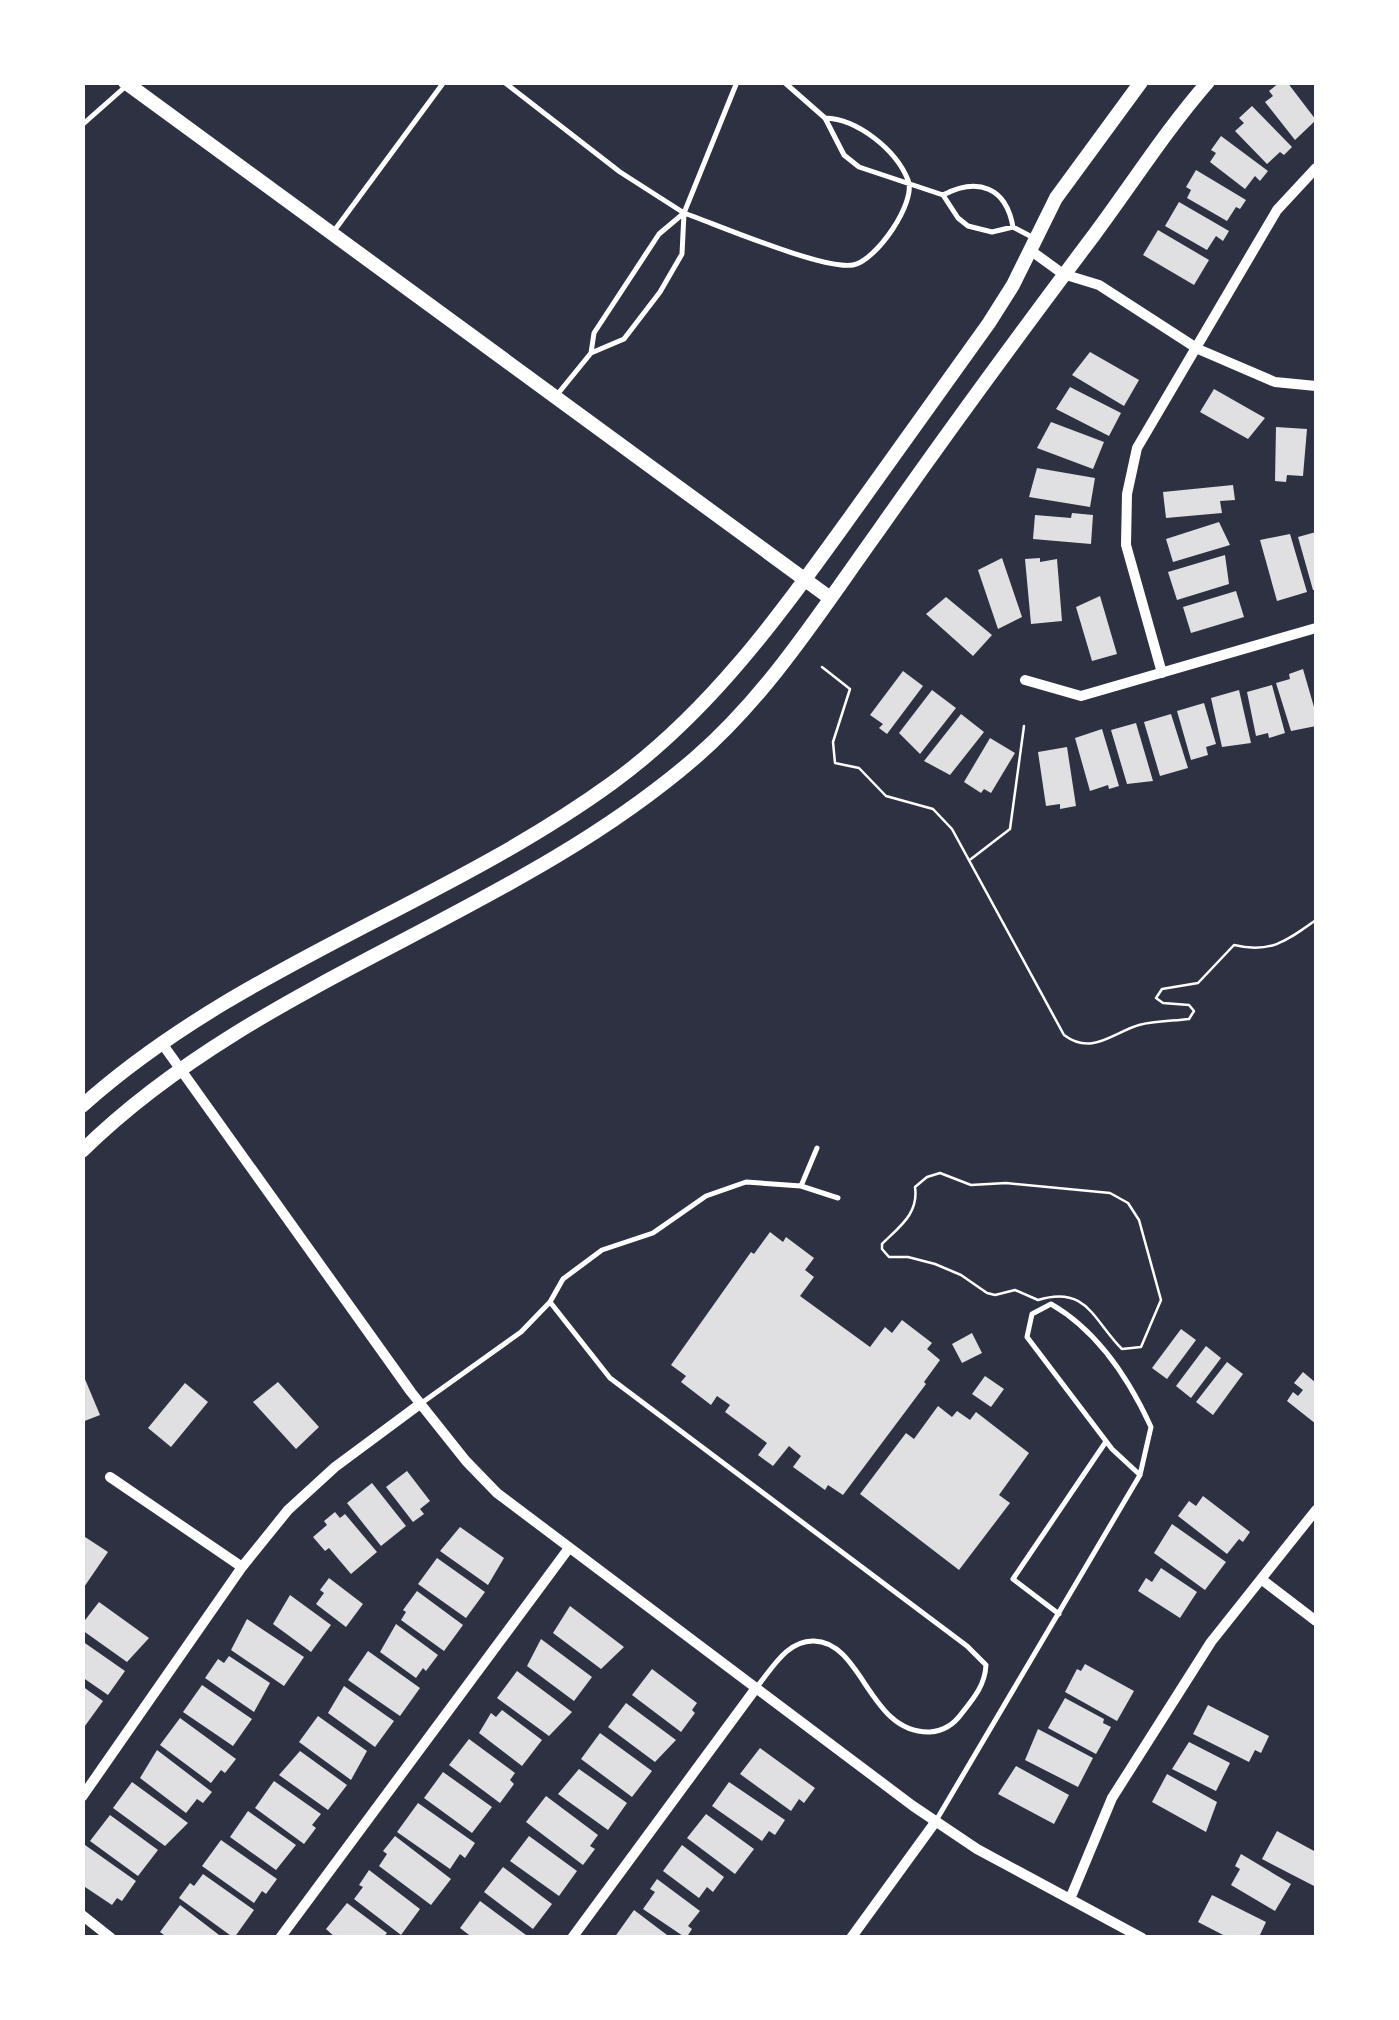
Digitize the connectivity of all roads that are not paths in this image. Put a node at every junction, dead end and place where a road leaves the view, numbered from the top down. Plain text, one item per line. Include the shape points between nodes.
1 (444, 82) edge
2 (504, 82) edge
3 (737, 82) edge
4 (784, 82) edge
5 (1141, 82) edge
6 (1208, 82) edge
7 (127, 84) edge
8 (825, 118) junction
9 (82, 125) edge
10 (1316, 168) edge
11 (910, 182) junction
12 (943, 195) junction
13 (684, 213) junction
14 (1012, 228) junction
15 (332, 234) junction
16 (1032, 244) junction
17 (1063, 274) junction
18 (1198, 349) junction
19 (591, 352) junction
20 (1316, 386) edge
21 (555, 397) junction
22 (805, 580) junction
23 (830, 598) junction
24 (1316, 628) edge
25 (1162, 673) junction
26 (1024, 680) dead end
27 (161, 1042) junction
28 (180, 1069) junction
29 (82, 1106) edge
30 (816, 1148) dead end
31 (82, 1151) edge
32 (801, 1186) junction
33 (838, 1198) dead end
34 (550, 1302) junction
35 (420, 1404) junction
36 (1106, 1442) junction
37 (1140, 1475) junction
38 (110, 1477) dead end
39 (1316, 1510) edge
40 (569, 1548) junction
41 (242, 1567) junction
42 (1261, 1579) junction
43 (1059, 1614) junction
44 (1316, 1621) edge
45 (756, 1688) junction
46 (82, 1797) edge
47 (936, 1821) junction
48 (1070, 1899) junction
49 (82, 1915) edge
50 (112, 1938) edge
51 (280, 1938) edge
52 (572, 1938) edge
53 (851, 1938) edge
54 (1142, 1938) edge

1 - 15 lane
2 - 13 lane
3 - 13 lane
4 - 8 lane
5 - 16 street via 1069,178
6 - 17 street
7 - 9 lane
7 - 15 street
8 - 11 lane via 846,122 881,144
8 - 11 lane via 844,155 859,168
10 - 18 street via 1277,210
11 - 12 lane
11 - 13 lane via 909,198 878,252 856,265 761,242
12 - 14 lane via 968,226
12 - 14 lane via 980,186 1002,200
13 - 19 lane via 659,234 594,333
13 - 19 lane via 682,254 660,292 624,339
14 - 16 lane
15 - 21 street
16 - 17 street
16 - 22 street via 990,322
17 - 18 street via 1099,286
17 - 23 street
18 - 20 street via 1275,382
18 - 25 street via 1137,448 1127,494 1126,545
19 - 21 lane
21 - 22 street
22 - 23 street
22 - 27 street via 704,703 608,786
23 - 28 street via 731,723 624,814
24 - 25 street
25 - 26 street via 1081,696
27 - 28 street
27 - 29 street
28 - 31 street
28 - 35 street
30 - 32 lane
32 - 33 lane
32 - 34 lane via 724,1187 653,1234 602,1250 562,1279
34 - 35 lane via 521,1332
34 - 45 lane via 610,1378 986,1666 979,1693 956,1722 938,1731 898,1725 832,1646 814,1641 790,1647
35 - 40 street via 497,1492
35 - 41 street via 311,1487
36 - 37 lane
36 - 37 lane via 1027,1337 1032,1314 1051,1304 1098,1339 1146,1414 1152,1427
36 - 43 lane via 1013,1579
37 - 43 lane
38 - 41 street
39 - 42 street
40 - 45 street
40 - 51 street
41 - 46 street
42 - 44 street
42 - 48 street via 1211,1642 1112,1798
43 - 47 lane
45 - 47 street
45 - 52 street
47 - 48 street
47 - 53 street
48 - 54 street
49 - 50 street

